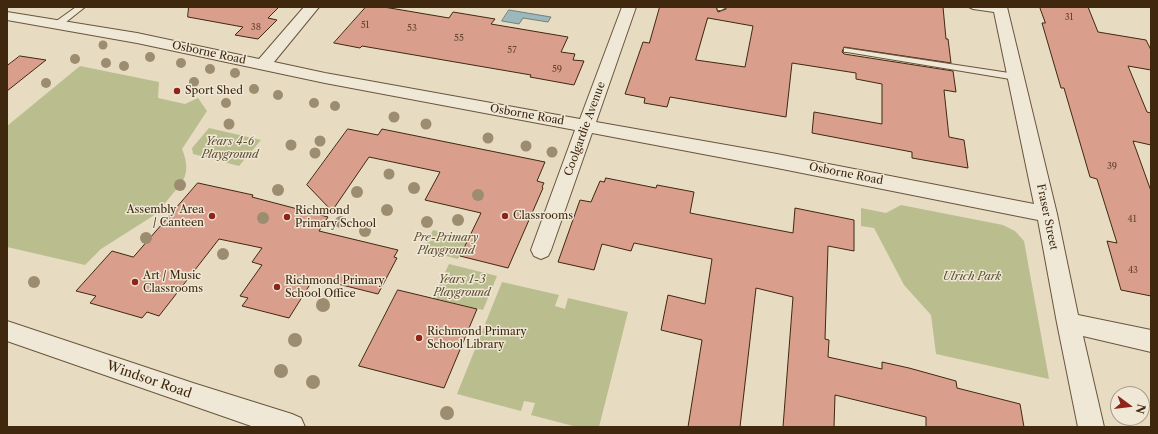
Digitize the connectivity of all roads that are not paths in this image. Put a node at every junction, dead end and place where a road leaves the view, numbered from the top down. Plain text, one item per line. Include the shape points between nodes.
1 (81, 7) edge
2 (312, 7) edge
3 (629, 7) edge
4 (973, 7) edge
5 (1001, 9) edge
6 (7, 16) edge
7 (58, 24) junction
8 (848, 50) dead end
9 (263, 64) junction
10 (1016, 77) junction
11 (586, 126) junction
12 (1047, 214) junction
13 (541, 250) dead end
14 (1068, 323) junction
15 (7, 331) edge
16 (1151, 341) edge
17 (292, 427) edge
18 (1091, 427) edge

1 - 7 lane
2 - 9 street
3 - 11 street, Coolgardie Avenue
4 - 5 lane
5 - 10 street, Fraser Street
6 - 7 street, Osborne Road
7 - 9 street, Osborne Road
8 - 10 lane
9 - 11 street, Osborne Road via 325,78
10 - 12 street, Fraser Street
11 - 12 street, Osborne Road via 777,160
11 - 13 street, Coolgardie Avenue
12 - 14 street, Fraser Street
14 - 16 street
14 - 18 street, Fraser Street
15 - 17 street, Windsor Road

